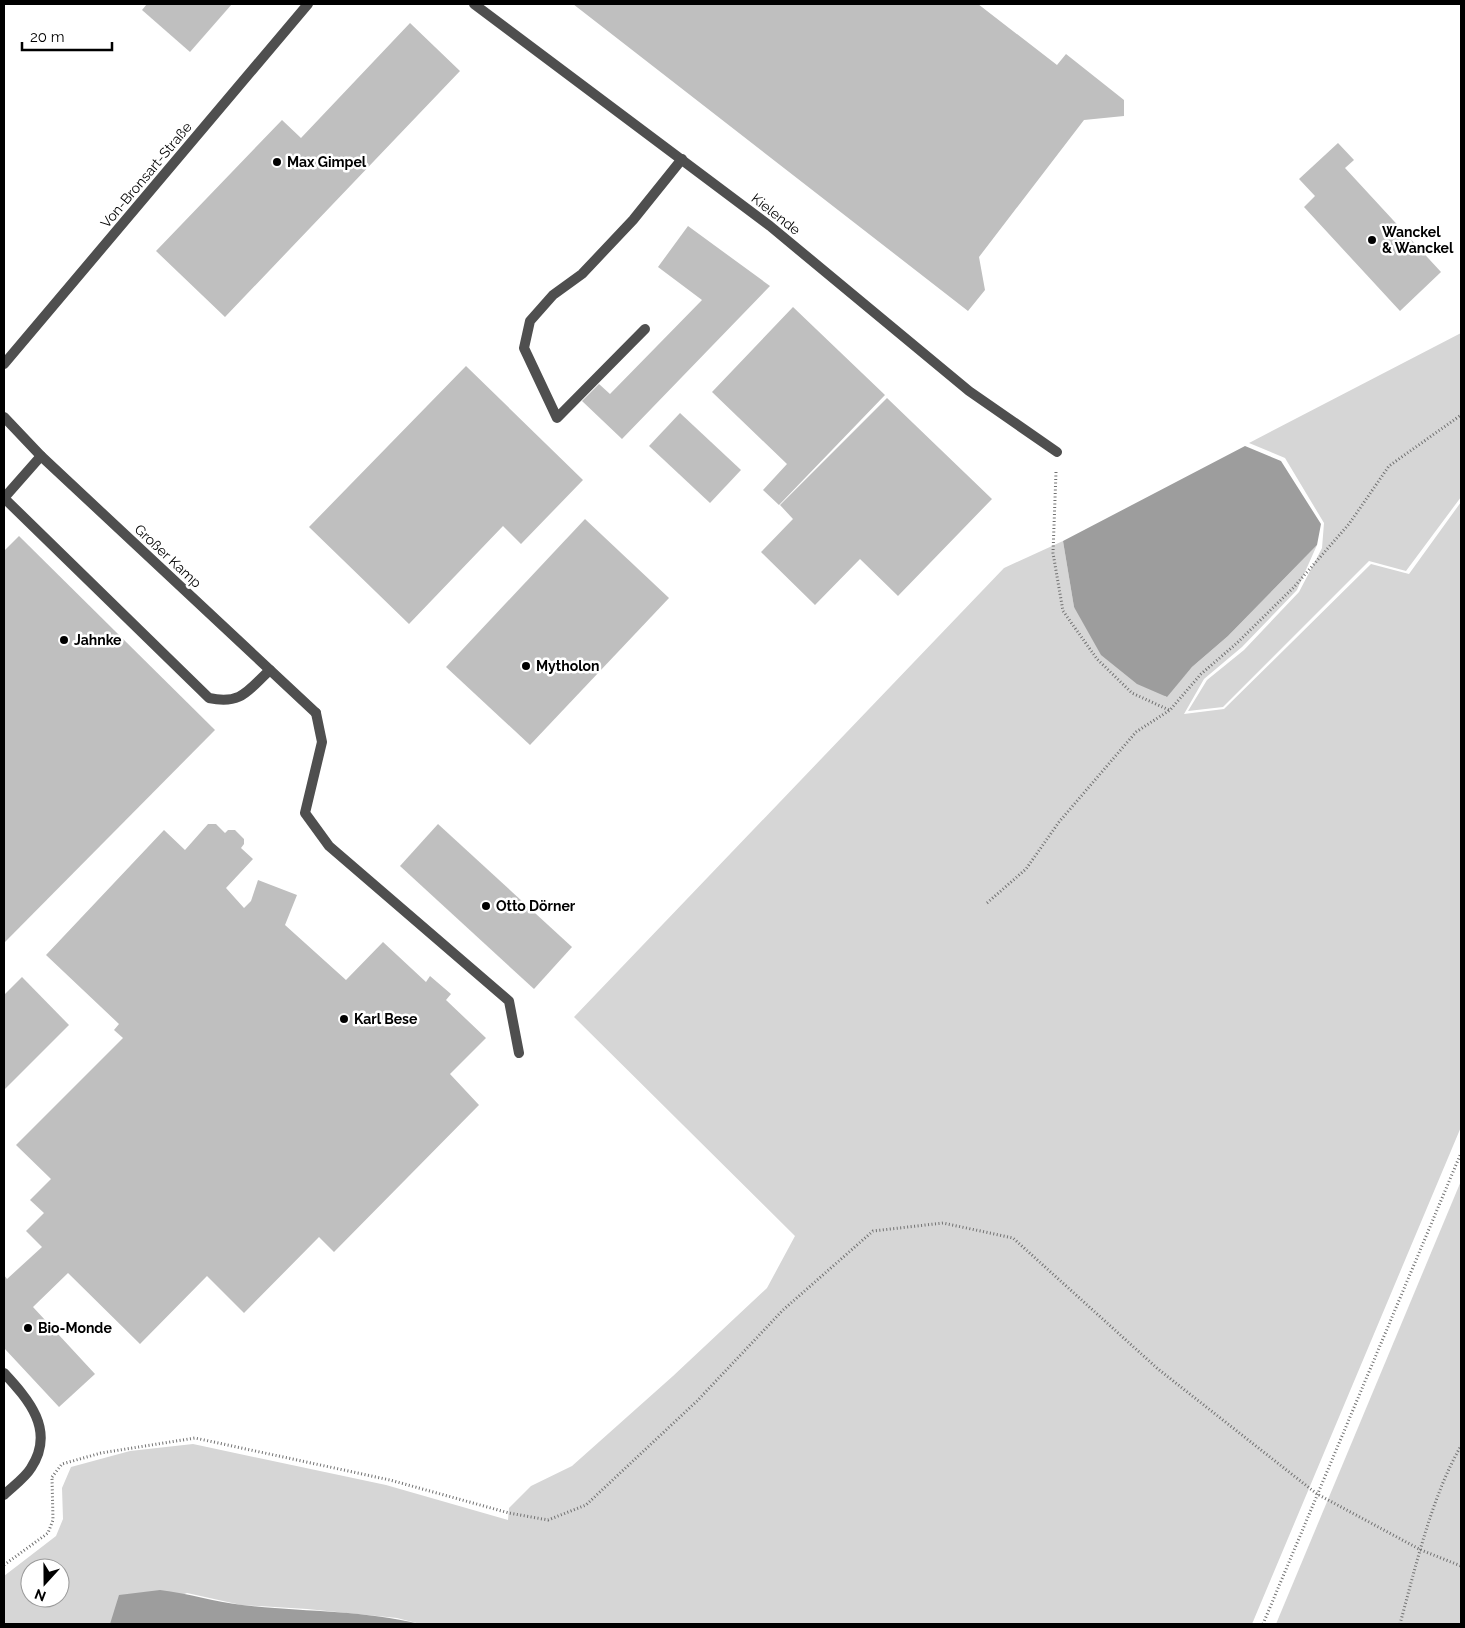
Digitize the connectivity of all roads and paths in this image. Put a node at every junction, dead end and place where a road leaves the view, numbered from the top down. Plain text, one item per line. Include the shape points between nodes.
1 (308, 4) edge
2 (474, 4) edge
3 (682, 159) junction
4 (645, 329) dead end
5 (4, 364) edge
6 (1461, 414) edge
7 (4, 417) edge
8 (1057, 452) joint
9 (41, 456) junction
10 (4, 498) edge
11 (270, 670) junction
12 (1170, 710) junction
13 (987, 903) dead end
14 (519, 1053) dead end
15 (1461, 1153) edge
16 (4, 1373) edge
17 (1461, 1446) edge
18 (31, 1468) junction
19 (52, 1478) junction
20 (1317, 1494) junction
21 (4, 1495) edge
22 (1421, 1550) junction
23 (4, 1565) edge
24 (1461, 1566) edge
25 (1263, 1624) edge
26 (1400, 1624) edge

1 - 5 street, Von-Bronsart-Straße
2 - 3 street, Kielende
3 - 4 street via 633,220 582,274 553,295 530,321 524,348 557,418
3 - 8 street, Kielende via 778,232 969,391
6 - 12 path via 1389,466 1349,524 1294,587 1201,674
7 - 9 street, Großer Kamp
8 - 12 path via 1053,553 1063,611 1096,659 1132,694
9 - 10 street
9 - 11 street, Großer Kamp
10 - 11 street via 210,698 226,702 242,696
11 - 14 street, Großer Kamp via 316,713 322,742 305,813 329,846 509,1001
12 - 13 path via 1136,732 1059,822 1026,869
15 - 20 path
16 - 18 street via 28,1399 40,1424 39,1447
17 - 22 path via 1450,1464
18 - 19 path
18 - 21 street
19 - 20 path via 62,1464 101,1453 195,1438 390,1480 509,1513 548,1520 586,1505 698,1401 783,1310 872,1231 943,1223 1013,1238 1158,1369
19 - 23 path via 53,1520 48,1533
20 - 22 path
20 - 25 path
22 - 24 path
22 - 26 path

